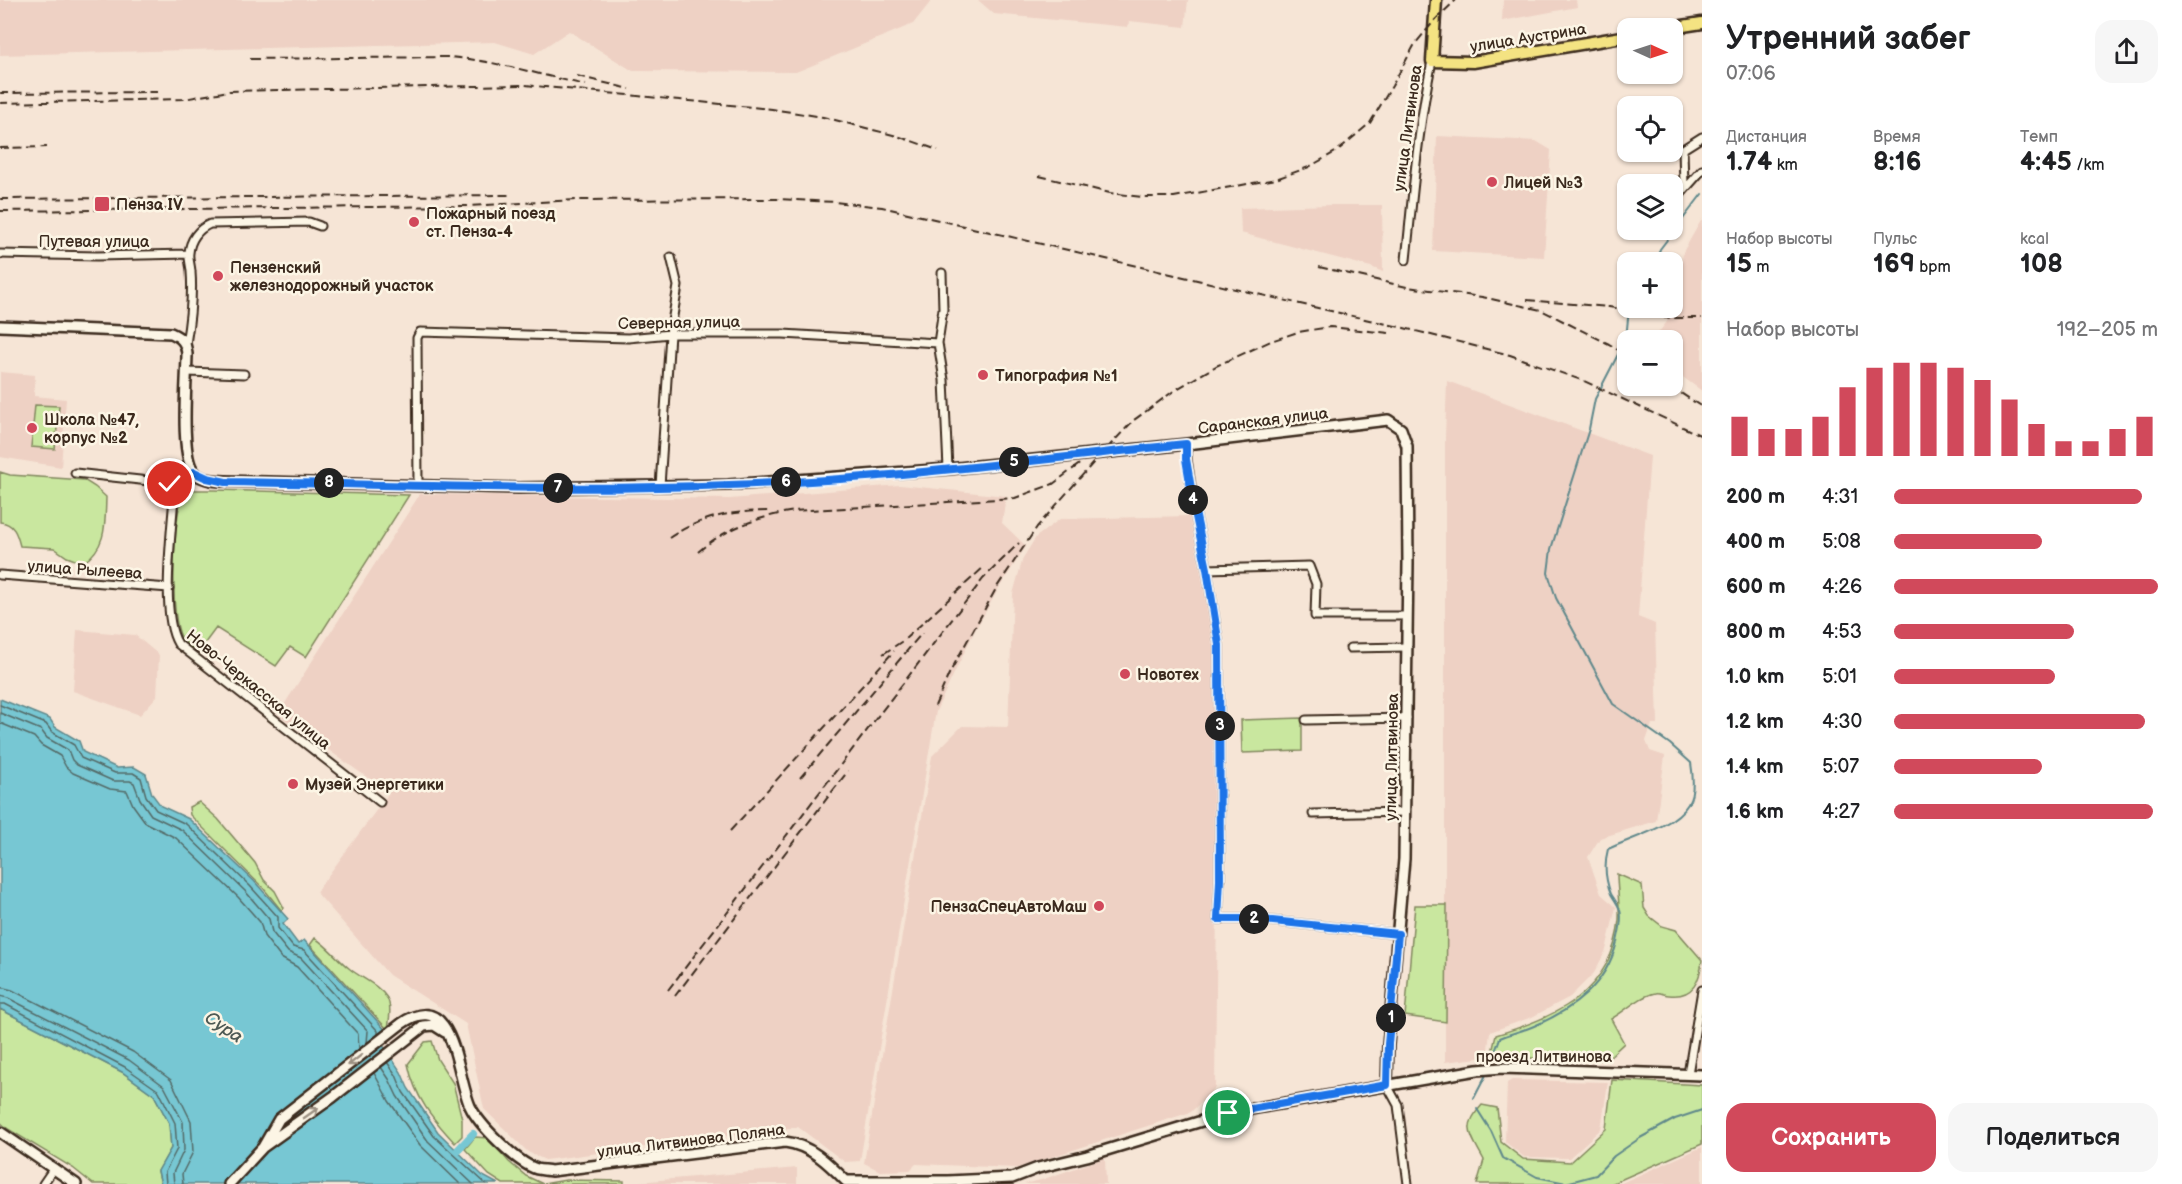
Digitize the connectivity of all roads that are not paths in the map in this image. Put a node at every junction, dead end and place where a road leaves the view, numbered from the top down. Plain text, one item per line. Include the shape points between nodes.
1 (1436, 0) edge
2 (1702, 23) edge
3 (1683, 26) edge
4 (1617, 38) edge
5 (1432, 61) junction
6 (1702, 137) edge
7 (1702, 170) edge
8 (1683, 186) edge
9 (1683, 191) edge
10 (320, 226) dead end
11 (0, 254) edge
12 (188, 254) junction
13 (671, 258) dead end
14 (1406, 260) dead end
15 (942, 273) dead end
16 (0, 326) edge
17 (670, 334) junction
18 (938, 343) junction
19 (186, 344) junction
20 (187, 372) junction
21 (244, 374) dead end
22 (1401, 429) joint
23 (1186, 444) junction
24 (948, 468) junction
25 (194, 472) junction
26 (75, 473) dead end
27 (177, 484) junction
28 (418, 486) junction
29 (660, 486) junction
30 (1207, 569) junction
31 (0, 575) edge
32 (169, 588) junction
33 (1407, 616) junction
34 (1407, 647) junction
35 (1350, 648) dead end
36 (1407, 718) junction
37 (1306, 720) dead end
38 (380, 802) dead end
39 (1405, 812) junction
40 (1313, 814) dead end
41 (1398, 934) junction
42 (1702, 990) edge
43 (449, 1035) junction
44 (1688, 1074) junction
45 (1702, 1075) edge
46 (1387, 1085) junction
47 (0, 1132) edge
48 (263, 1147) junction
49 (54, 1168) junction
50 (43, 1184) edge
51 (76, 1184) edge
52 (230, 1184) edge
53 (1408, 1184) edge

1 - 5 main road, улица Литвинова
2 - 3 main road
4 - 5 main road, улица Аустрина via 1473,62
5 - 14 street, улица Литвинова via 1416,154
6 - 8 street via 1683,149
7 - 9 street
10 - 12 street via 309,222 210,224 194,236
11 - 12 street, Путевая улица
12 - 19 street via 191,273
13 - 17 street via 678,286
15 - 18 street via 943,309
16 - 19 main road via 171,333
17 - 18 street, Северная улица via 783,334
17 - 28 street, Северная улица via 628,338 420,332
17 - 29 street
18 - 24 street via 944,380
19 - 20 main road
20 - 21 street
20 - 25 main road via 185,436
22 - 23 main road, Саранская улица via 1388,420
22 - 33 main road, улица Литвинова via 1407,446
23 - 24 main road, Саранская улица
23 - 30 street
24 - 29 main road, Саранская улица via 782,482
25 - 27 street
25 - 28 main road, Саранская улица via 226,482
26 - 27 street
27 - 32 street, Ново-Черкасская улица
28 - 29 main road, Саранская улица
30 - 33 street via 1310,566 1316,584 1315,616
30 - 41 street via 1219,645 1218,919
31 - 32 street, улица Рылеева
32 - 38 street, Ново-Черкасская улица via 171,626 178,644
33 - 34 main road, улица Литвинова
34 - 35 street
34 - 36 main road, улица Литвинова
36 - 37 street
36 - 39 main road, улица Литвинова
39 - 40 street
39 - 41 main road, улица Литвинова
41 - 46 main road, улица Литвинова
42 - 44 street
43 - 46 main road, улица Литвинова Поляна via 475,1115 519,1158 537,1169 551,1171 785,1142 808,1149 846,1181 1012,1179 1228,1113
48 -> 43 main road via 429,1025
43 -> 48 main road via 442,1023 430,1015 413,1016 279,1119
44 - 45 main road, проезд Литвинова
44 - 46 main road, проезд Литвинова via 1502,1068
46 - 53 street via 1398,1106
47 - 49 main road
48 - 52 main road
49 - 50 street
49 - 51 main road

